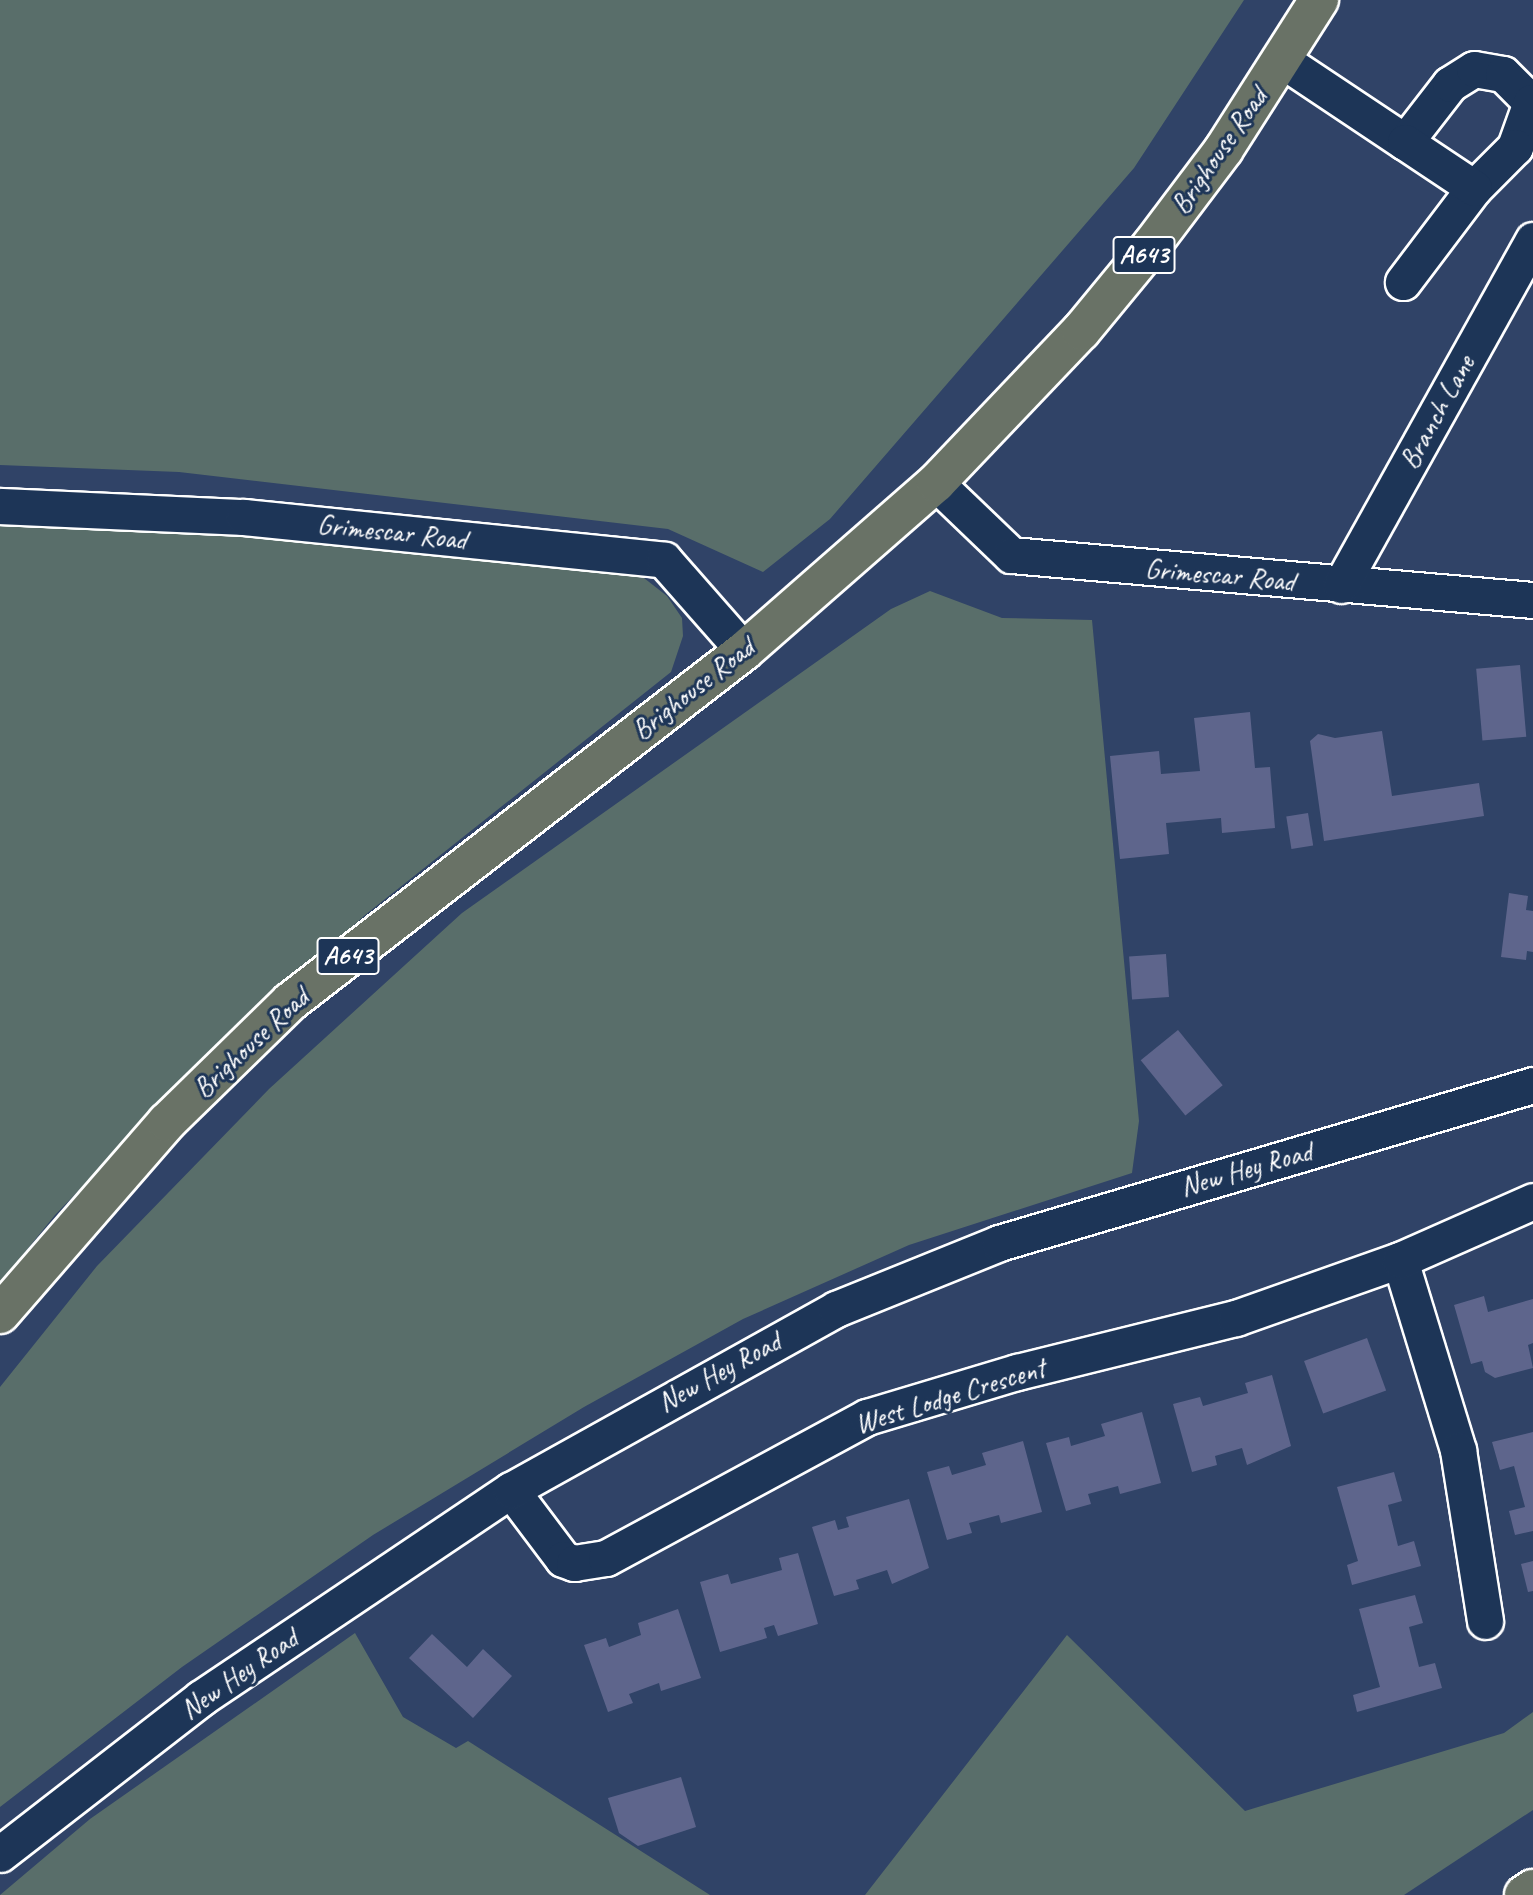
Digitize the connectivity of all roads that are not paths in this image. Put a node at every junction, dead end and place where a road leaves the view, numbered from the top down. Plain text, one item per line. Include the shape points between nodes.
1 (1319, 0) edge
2 (1282, 60) junction
3 (1405, 142) junction
4 (1474, 188) junction
5 (1533, 240) edge
6 (1404, 282) dead end
7 (936, 483) junction
8 (0, 506) edge
9 (1341, 585) junction
10 (1533, 600) edge
11 (744, 651) junction
12 (1533, 1085) edge
13 (1533, 1201) edge
14 (1400, 1260) junction
15 (0, 1314) edge
16 (511, 1490) junction
17 (1485, 1621) dead end
18 (0, 1854) edge
19 (1533, 1889) edge
20 (1524, 1895) edge

1 - 2 main road, Brighouse Road / A643
2 - 3 street
2 - 7 main road, Brighouse Road / A643 via 1224,149 1107,299
3 - 4 street
3 - 4 street via 1450,84 1474,69 1503,74 1531,102 1515,147
4 - 6 street
5 - 9 street, Branch Lane
7 - 9 street, Grimescar Road via 1011,555
7 - 11 main road, Brighouse Road / A643
8 - 11 street, Grimescar Road via 244,517 664,560
9 - 10 street, Grimescar Road
11 - 15 main road, Brighouse Road / A643 via 290,1002 158,1131
12 - 16 street, New Hey Road via 962,1255 836,1309
13 - 14 street, West Lodge Crescent
14 - 16 street, West Lodge Crescent via 1236,1318 973,1384 867,1418 606,1558 574,1563 563,1559
14 - 17 street via 1458,1450
16 - 18 street, New Hey Road via 201,1698
19 - 20 main road

